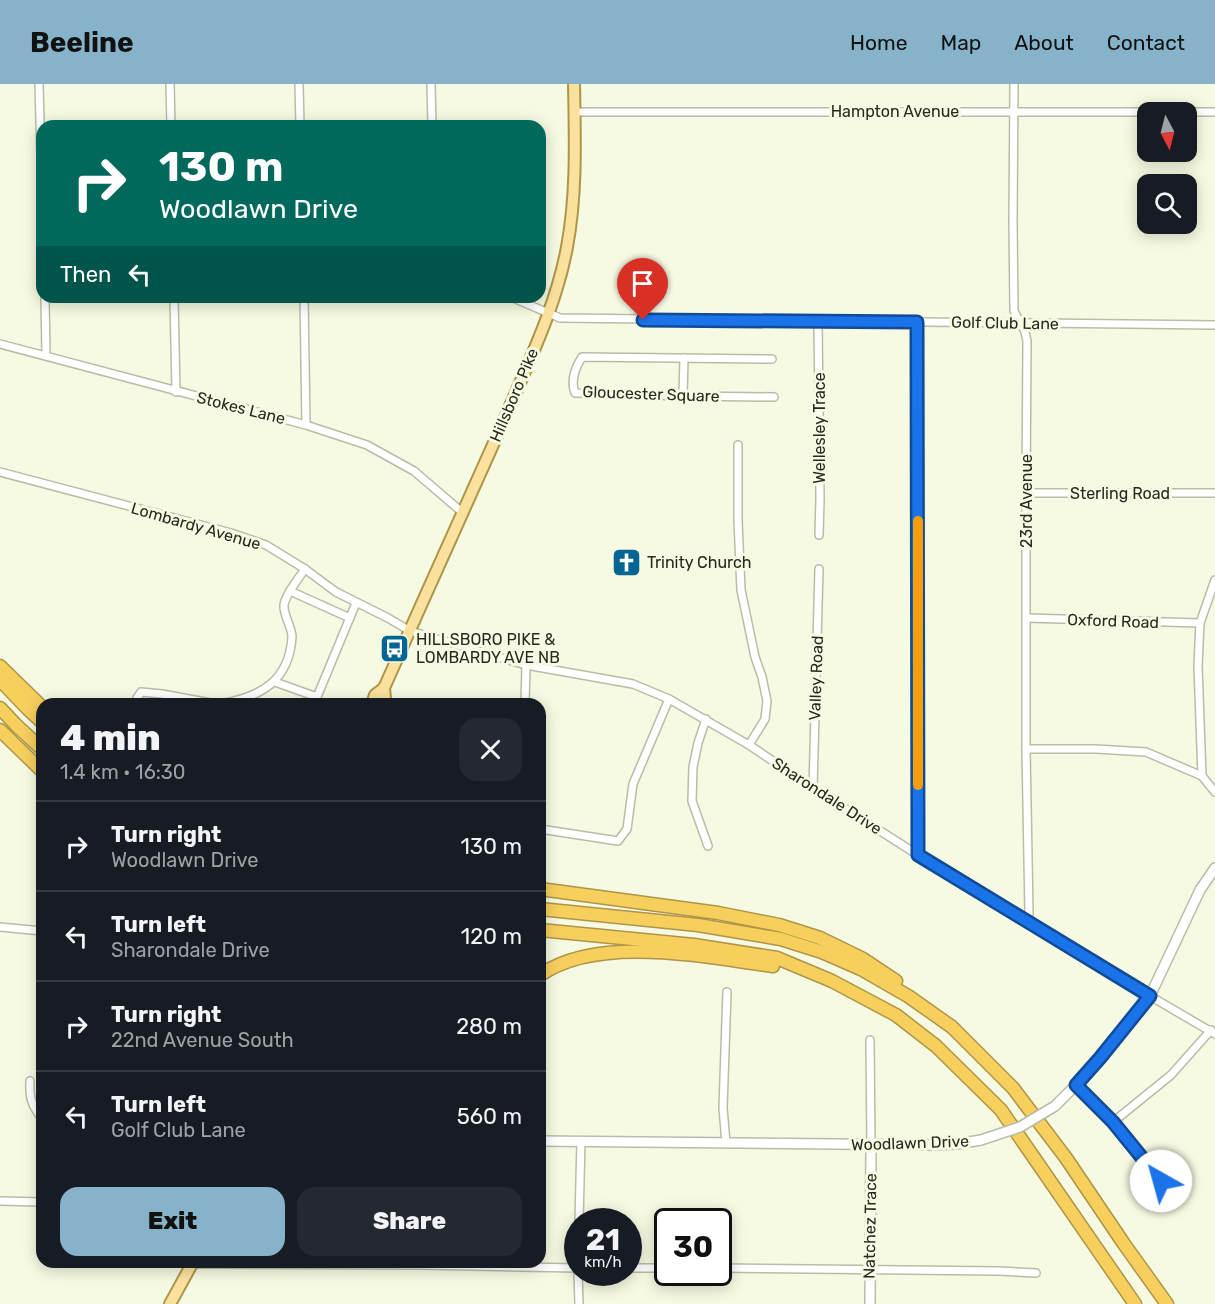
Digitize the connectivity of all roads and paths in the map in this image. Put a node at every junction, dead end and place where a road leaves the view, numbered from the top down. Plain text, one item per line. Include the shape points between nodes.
1 (39, 84) edge
2 (170, 84) edge
3 (299, 84) edge
4 (431, 84) edge
5 (574, 84) edge
6 (1014, 84) edge
7 (1013, 111) junction
8 (574, 112) junction
9 (1215, 112) edge
10 (40, 120) edge
11 (171, 120) edge
12 (300, 120) edge
13 (432, 120) edge
14 (45, 303) edge
15 (174, 303) edge
16 (304, 303) edge
17 (524, 303) edge
18 (549, 314) junction
19 (818, 321) junction
20 (917, 322) junction
21 (1020, 324) junction
22 (1215, 325) edge
23 (0, 344) edge
24 (46, 356) junction
25 (684, 358) junction
26 (772, 359) dead end
27 (176, 392) junction
28 (683, 396) junction
29 (774, 397) dead end
30 (306, 425) junction
31 (738, 445) dead end
32 (0, 471) edge
33 (1026, 493) junction
34 (1215, 493) edge
35 (463, 513) junction
36 (819, 536) dead end
37 (305, 569) junction
38 (819, 569) dead end
39 (1215, 580) edge
40 (290, 591) junction
41 (356, 603) junction
42 (350, 616) junction
43 (1027, 618) junction
44 (1200, 623) junction
45 (410, 631) junction
46 (526, 665) junction
47 (0, 666) edge
48 (0, 680) edge
49 (275, 682) junction
50 (384, 688) junction
51 (137, 698) edge
52 (180, 698) edge
53 (241, 698) edge
54 (374, 698) edge
55 (385, 698) edge
56 (525, 698) edge
57 (669, 699) junction
58 (36, 701) edge
59 (0, 708) edge
60 (36, 716) edge
61 (706, 719) junction
62 (0, 730) edge
63 (36, 743) edge
64 (749, 745) junction
65 (1026, 749) junction
66 (36, 761) edge
67 (36, 765) edge
68 (1202, 776) junction
69 (813, 788) junction
70 (1215, 792) edge
71 (546, 830) edge
72 (708, 846) dead end
73 (918, 855) junction
74 (1215, 868) edge
75 (546, 890) edge
76 (546, 898) edge
77 (546, 910) edge
78 (718, 913) junction
79 (1028, 921) junction
80 (0, 927) edge
81 (36, 930) edge
82 (546, 931) edge
83 (546, 972) edge
84 (832, 981) junction
85 (727, 992) dead end
86 (1150, 996) junction
87 (952, 1027) junction
88 (1213, 1032) edge
89 (870, 1040) dead end
90 (30, 1081) dead end
91 (1076, 1085) junction
92 (36, 1111) edge
93 (1113, 1122) junction
94 (546, 1141) edge
95 (581, 1141) junction
96 (726, 1143) junction
97 (871, 1145) junction
98 (1161, 1181) dead end
99 (0, 1201) edge
100 (36, 1202) edge
101 (579, 1208) edge
102 (189, 1268) edge
103 (533, 1268) edge
104 (732, 1268) edge
105 (564, 1269) edge
106 (869, 1270) junction
107 (1036, 1273) dead end
108 (578, 1286) edge
109 (170, 1304) edge
110 (579, 1304) edge
111 (870, 1304) edge
112 (1135, 1304) edge
113 (1167, 1304) edge

1 - 10 street
2 - 11 street
3 - 12 street
4 - 13 street
5 - 8 main road, Hillsboro Pike
6 - 7 street, 23rd Avenue
7 - 8 street, Hampton Avenue
7 - 9 street, Hampton Avenue
7 - 21 street, 23rd Avenue via 1014,311
8 - 18 main road, Hillsboro Pike via 572,213 560,281
14 - 24 street
15 - 27 street
16 - 30 street
17 - 18 street, Golf Club Lane
18 - 19 street, Golf Club Lane via 560,318
18 - 35 main road, Hillsboro Pike
19 - 20 street, Golf Club Lane
19 - 36 street, Wellesley Trace
20 - 21 street, Golf Club Lane
20 - 73 street
21 - 22 street, Golf Club Lane
21 - 33 street, 23rd Avenue via 1027,341
23 - 24 street, Stokes Lane
24 - 27 street, Stokes Lane
25 - 26 street, Gloucester Square
25 - 28 street
25 - 28 street, Gloucester Square via 582,357 573,383 575,393
27 - 30 street, Stokes Lane
28 - 29 street, Gloucester Square
30 - 35 street, Stokes Lane via 367,444 414,471
31 - 64 street via 741,590 766,701 765,719
32 - 37 street, Lombardy Avenue via 231,533 266,546
33 - 34 street, Sterling Road
33 - 43 street, 23rd Avenue
35 - 45 main road, Hillsboro Pike
37 - 40 street
37 - 41 street, Lombardy Avenue
38 - 69 street, Valley Road
39 - 44 street
40 - 42 street
40 - 49 street via 284,606 292,635 288,660
41 - 42 street
41 - 45 street, Lombardy Avenue
42 - 49 street via 317,697
43 - 44 street, Oxford Road
43 - 65 street, 23rd Avenue
44 - 68 street
45 - 46 street, Sharondale Drive
45 - 50 main road, Hillsboro Pike
46 - 56 street
46 - 57 street, Sharondale Drive via 633,684
47 - 58 highway
48 - 60 highway
49 - 53 street
50 - 54 main road, Hillsboro Pike
50 - 55 main road, Hillsboro Pike
51 - 52 street via 141,692
57 - 61 street, Sharondale Drive
57 - 71 street via 633,784 627,829 618,841
59 - 63 highway
61 - 64 street, Sharondale Drive
61 - 72 street via 693,767 692,801
62 - 66 highway
62 - 67 highway
64 - 69 street, Sharondale Drive
65 - 68 street via 1146,752
65 - 79 street, 23rd Avenue
68 - 70 street
69 - 73 street, Sharondale Drive
73 - 79 street, Sharondale Drive
74 - 86 main road, Woodlawn Drive via 1200,890
75 - 78 highway
76 - 78 highway
77 - 87 highway via 698,925 781,939 861,969
78 - 87 highway via 820,938 863,959
79 - 86 street, Sharondale Drive
80 - 81 street
82 - 84 highway via 694,945 777,958
83 - 84 highway via 568,960 606,952 644,951 774,966
84 - 112 highway via 904,1021 936,1046 1001,1110
85 - 96 street via 723,1108
86 - 88 street, Sharondale Drive
86 - 91 main road, Woodlawn Drive
87 - 113 highway via 1013,1088
88 - 93 street via 1171,1075
89 - 97 street, Natchez Trace
90 - 92 street via 29,1094
91 - 93 street
91 - 97 main road, Woodlawn Drive, bridge via 1055,1106 1020,1127 981,1140 933,1146
93 - 98 street
94 - 95 main road, Woodlawn Drive
95 - 96 main road, Woodlawn Drive
95 - 101 street
96 - 97 main road, Woodlawn Drive
97 - 106 main road, Natchez Trace
99 - 100 street
102 - 109 main road
103 - 105 street
104 - 106 street
106 - 107 street
106 - 111 main road, Natchez Trace
108 - 110 street

